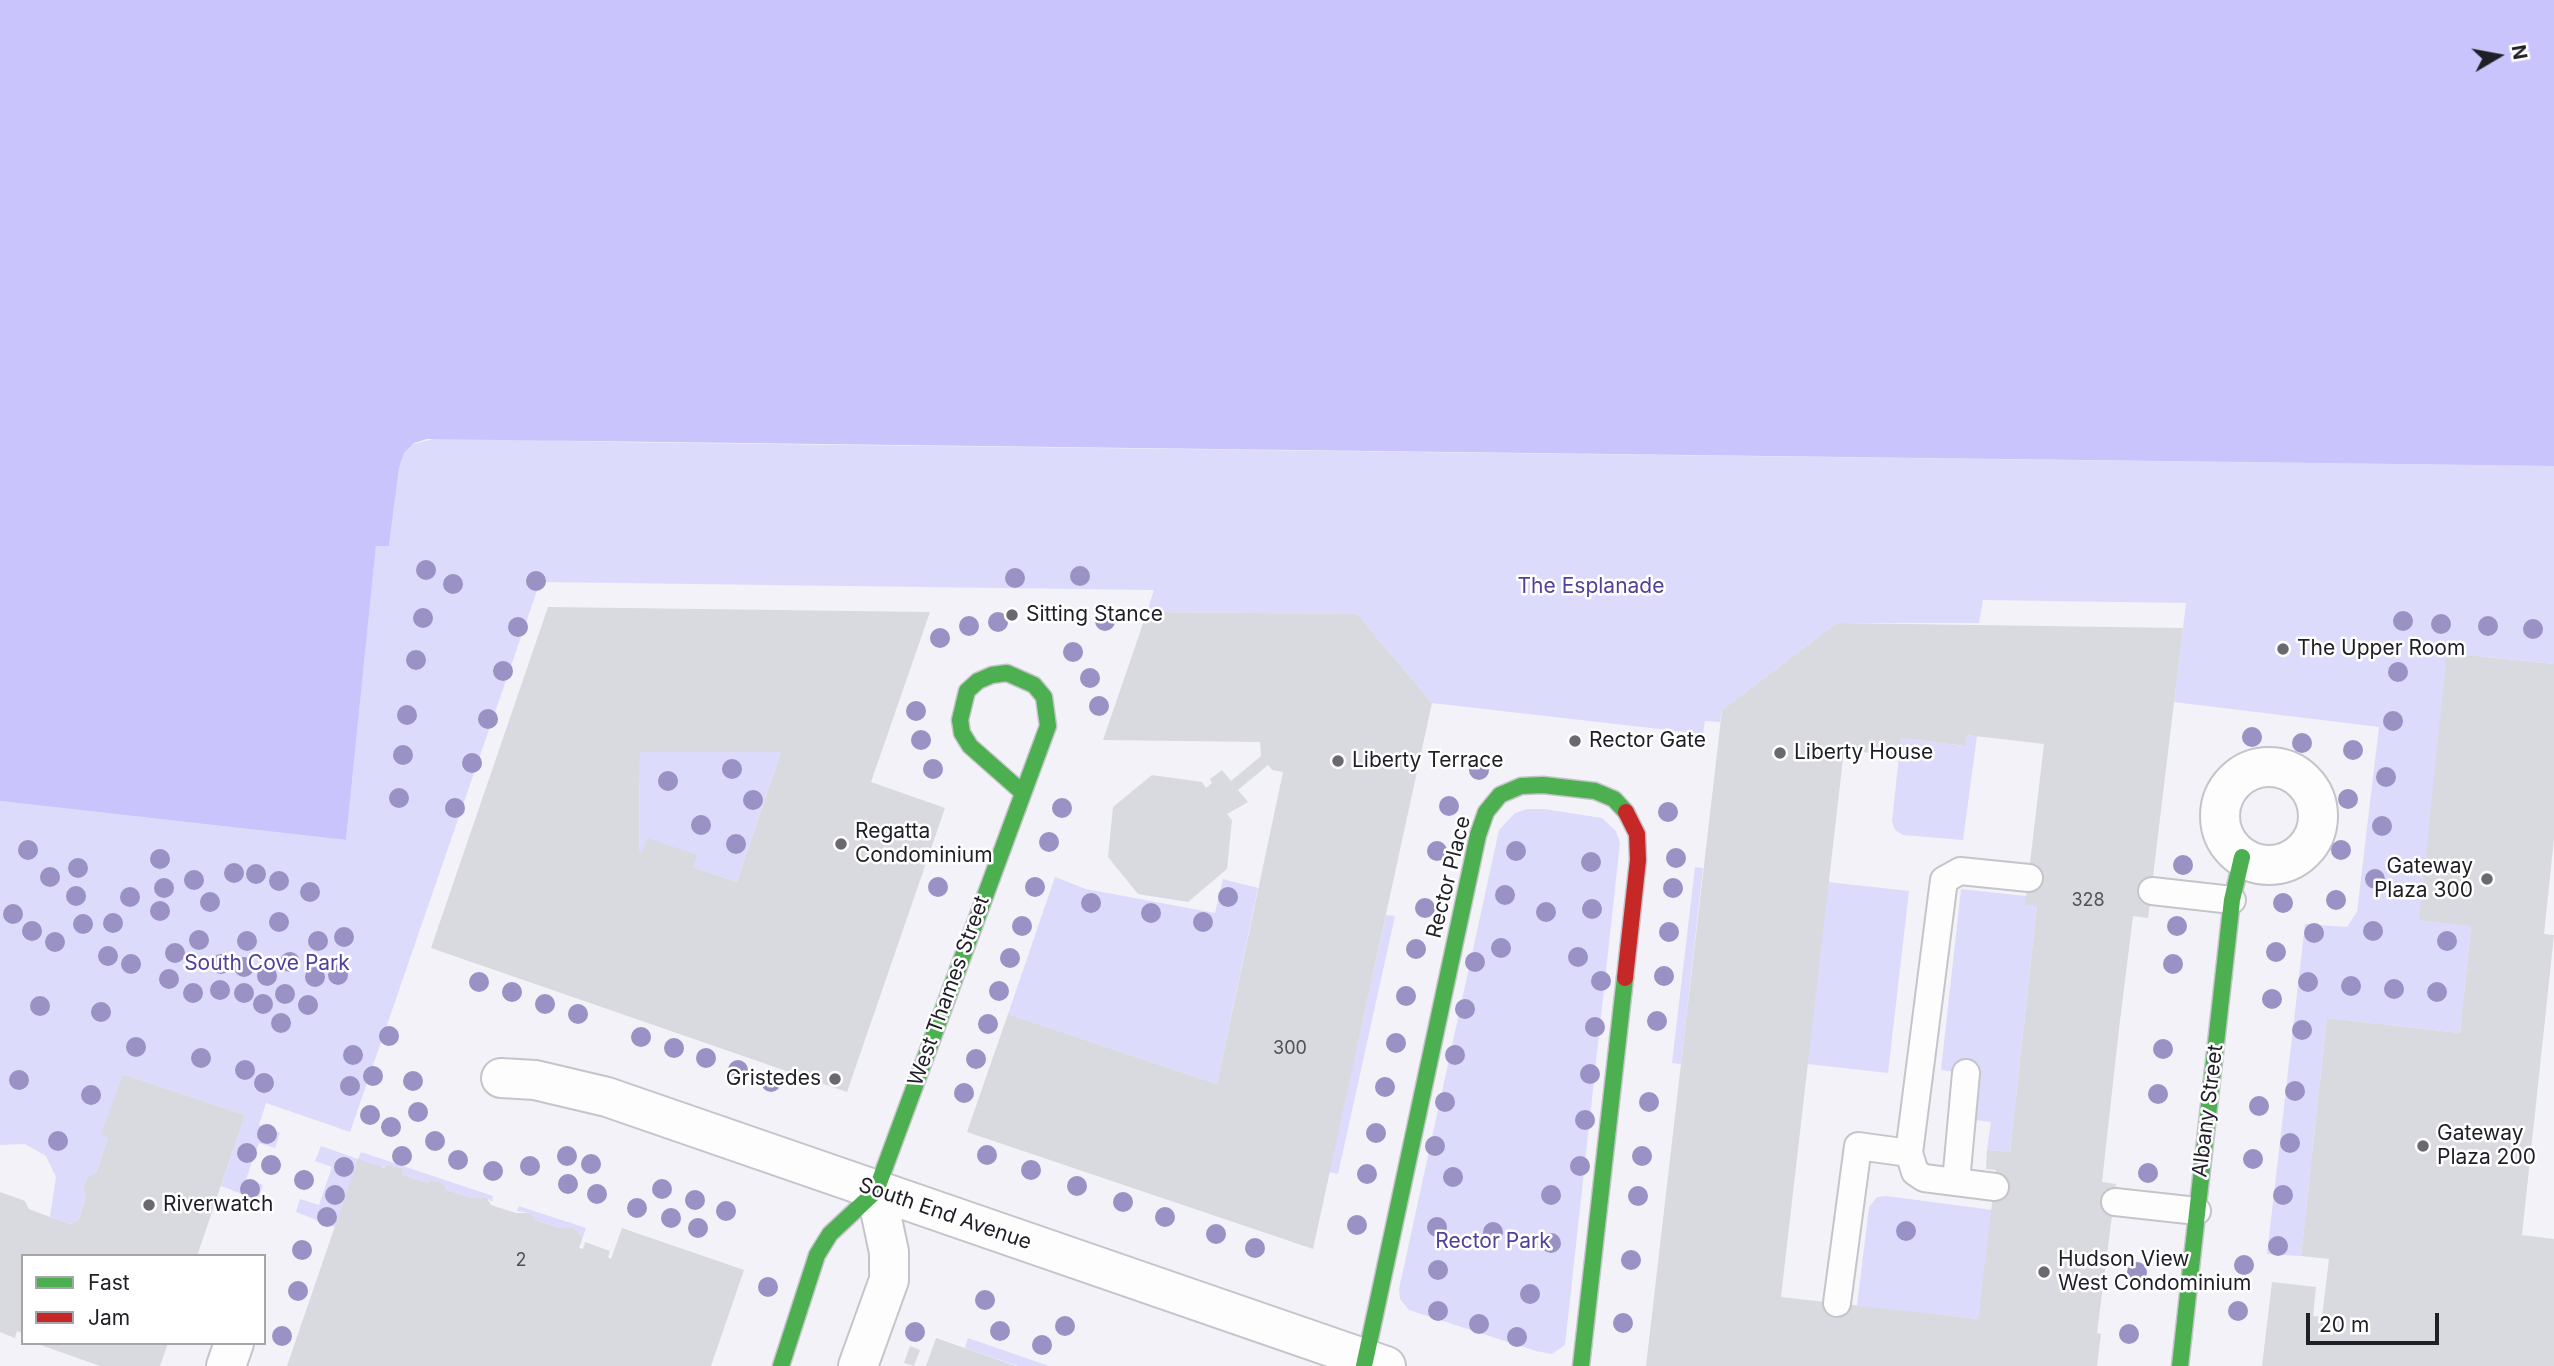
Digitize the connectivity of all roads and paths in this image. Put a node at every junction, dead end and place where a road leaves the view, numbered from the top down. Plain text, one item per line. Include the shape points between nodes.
1 (1023, 792) junction
2 (2242, 857) dead end
3 (2029, 878) dead end
4 (2152, 891) dead end
5 (2232, 900) junction
6 (1966, 1073) dead end
7 (501, 1078) dead end
8 (1909, 1153) junction
9 (1956, 1182) junction
10 (1995, 1187) dead end
11 (876, 1191) junction
12 (2115, 1202) dead end
13 (2197, 1211) junction
14 (1837, 1303) dead end
15 (233, 1345) edge
16 (1372, 1364) edge
17 (226, 1366) edge
18 (781, 1366) edge
19 (858, 1366) edge
20 (1581, 1366) edge
21 (2180, 1366) edge

1 - 1 street, West Thames Street via 1048,726 1048,711 1044,697 1022,677 992,675 967,691 960,720 962,733 970,746
1 - 11 street, West Thames Street
2 - 5 street, Albany Street
3 - 8 lane via 1960,871 1944,880
4 - 5 lane
5 - 13 street, Albany Street
6 - 9 lane
7 - 11 street, South End Avenue via 584,1090
8 - 9 lane via 1915,1172 1924,1178
8 - 14 lane via 1857,1146
9 - 10 lane
11 - 16 street, South End Avenue
11 - 18 street, West Thames Street via 830,1234 817,1255
11 - 19 street via 889,1252 889,1280
12 - 13 lane
13 - 21 street, Albany Street
15 - 17 street
16 - 20 street, Rector Place via 1478,835 1486,812 1500,795 1521,786 1543,785 1595,791 1614,799 1637,834

